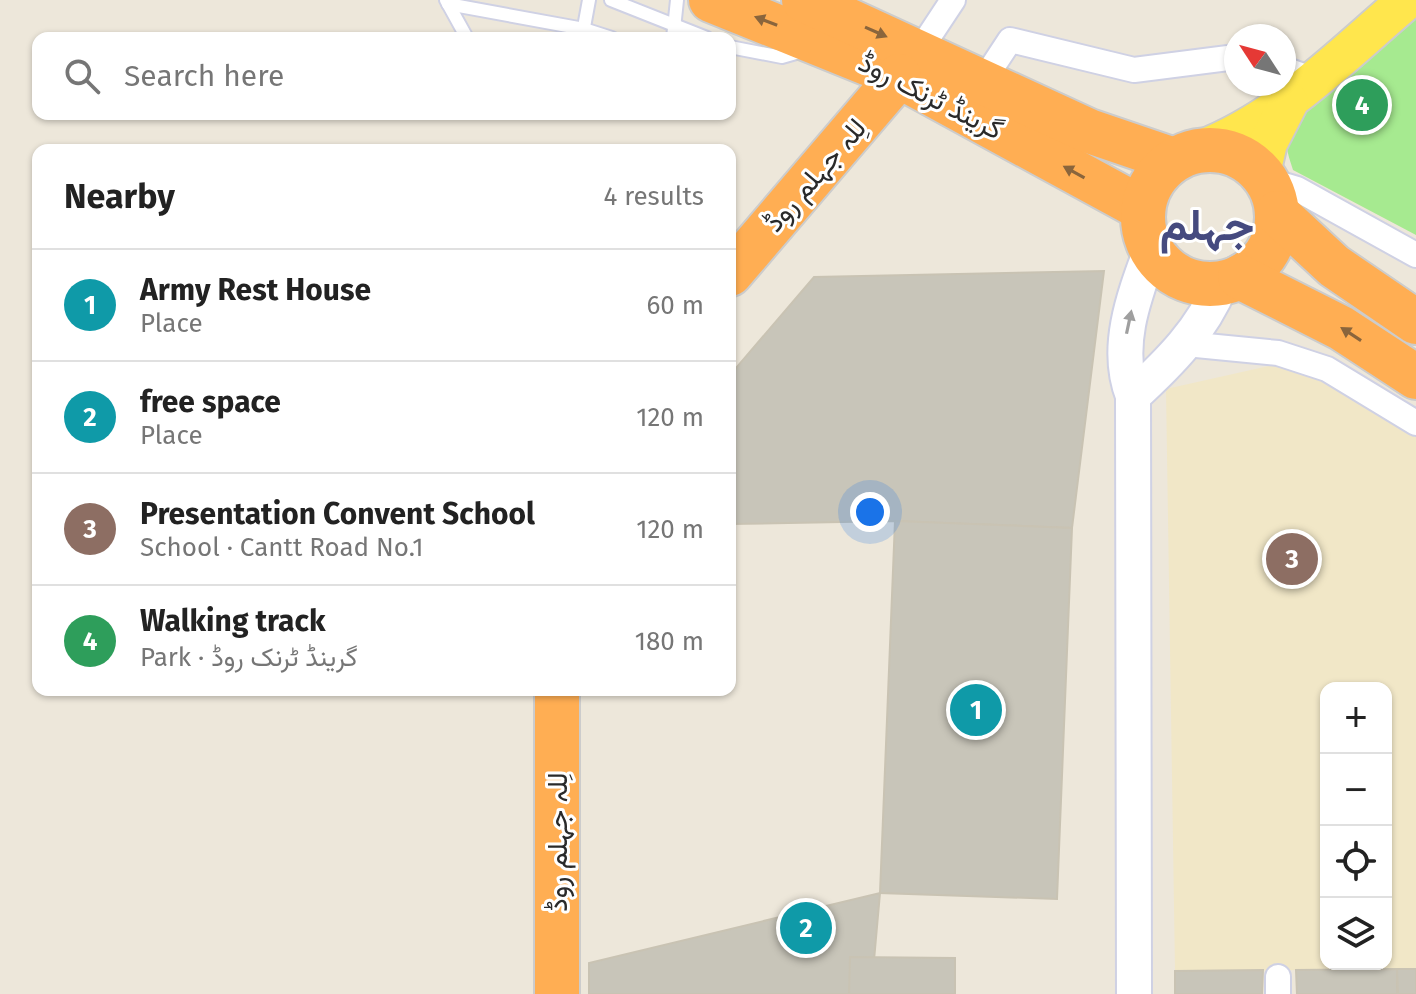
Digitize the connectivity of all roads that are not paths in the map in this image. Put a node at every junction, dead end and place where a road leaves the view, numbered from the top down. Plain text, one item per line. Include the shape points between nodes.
1 (589, 0) edge
2 (611, 0) edge
3 (677, 0) edge
4 (711, 0) edge
5 (804, 0) edge
6 (953, 0) edge
7 (1407, 0) edge
8 (447, 2) edge
9 (673, 31) edge
10 (464, 32) edge
11 (579, 32) edge
12 (583, 32) edge
13 (825, 45) junction
14 (736, 48) edge
15 (1224, 59) edge
16 (910, 64) junction
17 (983, 81) junction
18 (1296, 83) edge
19 (1283, 96) edge
20 (1290, 96) edge
21 (1187, 155) junction
22 (1268, 189) junction
23 (1147, 229) junction
24 (1416, 255) edge
25 (736, 267) edge
26 (1231, 280) junction
27 (1416, 322) edge
28 (1186, 344) junction
29 (1416, 377) edge
30 (1133, 396) junction
31 (1416, 423) edge
32 (557, 696) edge
33 (557, 994) edge
34 (1134, 994) edge

1 - 12 lane
2 - 9 lane
3 - 9 lane
13 -> 4 highway, گرینڈ ٹرنک روڈ
5 -> 16 highway, گرینڈ ٹرنک روڈ
6 - 16 street
7 - 18 main road
8 - 10 lane
8 - 11 lane
13 - 14 lane via 782,57
13 - 16 highway, گرینڈ ٹرنک روڈ
15 - 17 street via 1134,70 1010,40
16 - 17 highway, گرینڈ ٹرنک روڈ
23 -> 16 highway, گرینڈ ٹرنک روڈ
16 - 25 highway, لِلہ جہلم روڈ
17 - 21 highway, گرینڈ ٹرنک روڈ via 1089,131
19 - 21 main road via 1254,126
20 - 22 main road via 1268,143
21 - 22 highway via 1233,154
21 - 23 highway via 1159,173 1148,190
22 - 24 street via 1297,189
22 - 26 highway via 1274,239 1261,261
22 - 27 highway via 1334,266
23 - 26 highway via 1163,266 1180,278 1200,284
30 -> 23 street via 1124,348
26 - 28 street
29 -> 26 highway via 1341,328
28 - 30 street
28 - 31 street via 1278,353 1327,369
30 - 34 street
32 - 33 highway, لِلہ جہلم روڈ

